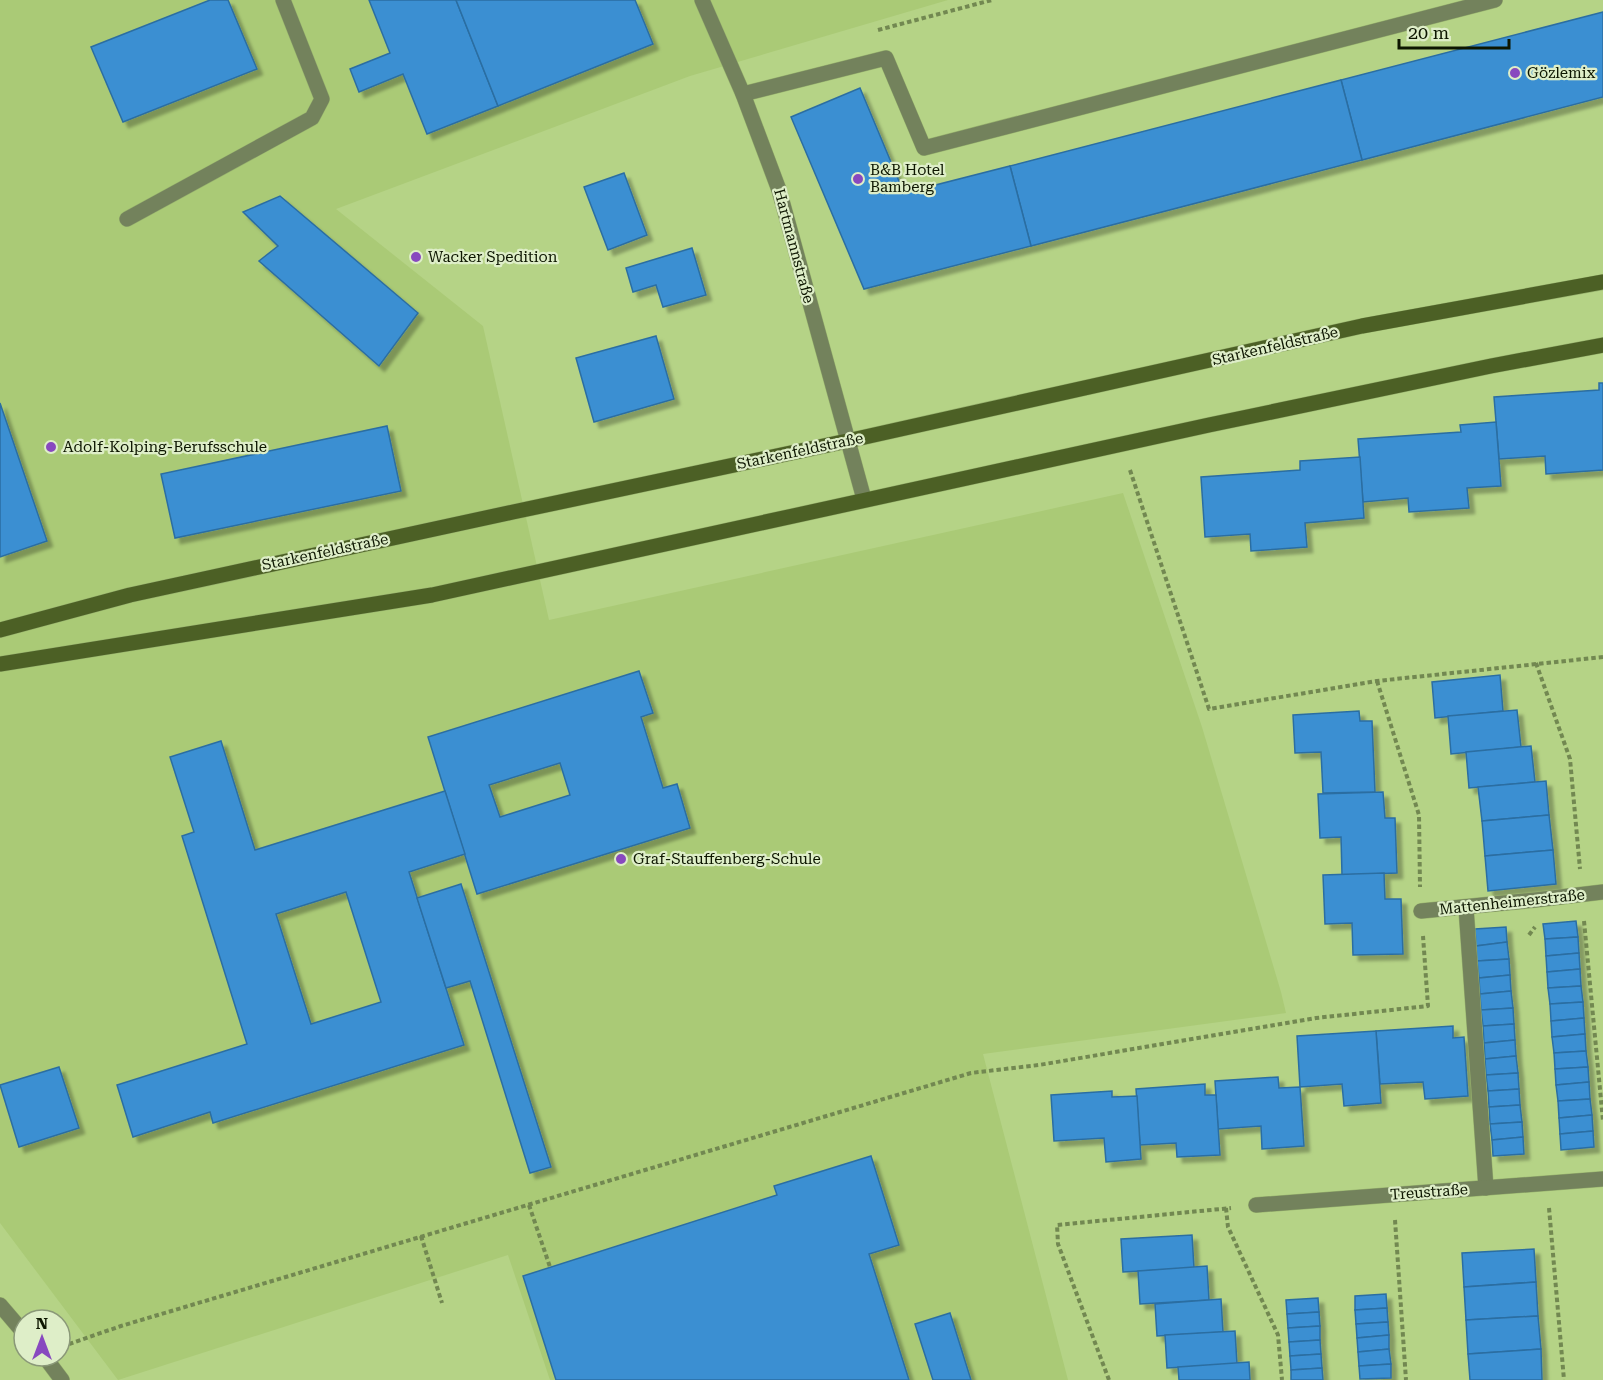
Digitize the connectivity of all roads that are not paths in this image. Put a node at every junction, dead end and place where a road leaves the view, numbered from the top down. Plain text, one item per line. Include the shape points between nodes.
1 (283, 0) edge
2 (702, 0) edge
3 (1495, 0) edge
4 (743, 94) junction
5 (127, 219) dead end
6 (1603, 282) edge
7 (1603, 345) edge
8 (847, 441) junction
9 (864, 499) junction
10 (0, 630) edge
11 (0, 664) edge
12 (1603, 892) edge
13 (1466, 908) junction
14 (1420, 911) road end
15 (1603, 1179) edge
16 (1486, 1188) junction
17 (1256, 1205) dead end
18 (0, 1305) edge
19 (12, 1319) edge

1 - 5 street via 322,99 312,118
2 - 4 street, Hartmannstraße
3 - 4 street via 924,148 886,58
4 - 8 street, Hartmannstraße via 779,190
6 - 8 street, Starkenfeldstraße via 1362,326
7 - 9 street
8 - 9 street, Hartmannstraße
8 - 10 street, Starkenfeldstraße via 130,595
9 - 11 street via 432,595
12 - 13 street, Mattenheimerstraße
13 - 14 street, Mattenheimerstraße
13 - 16 street
15 - 16 street, Treustraße
16 - 17 street, Treustraße
18 - 19 street

